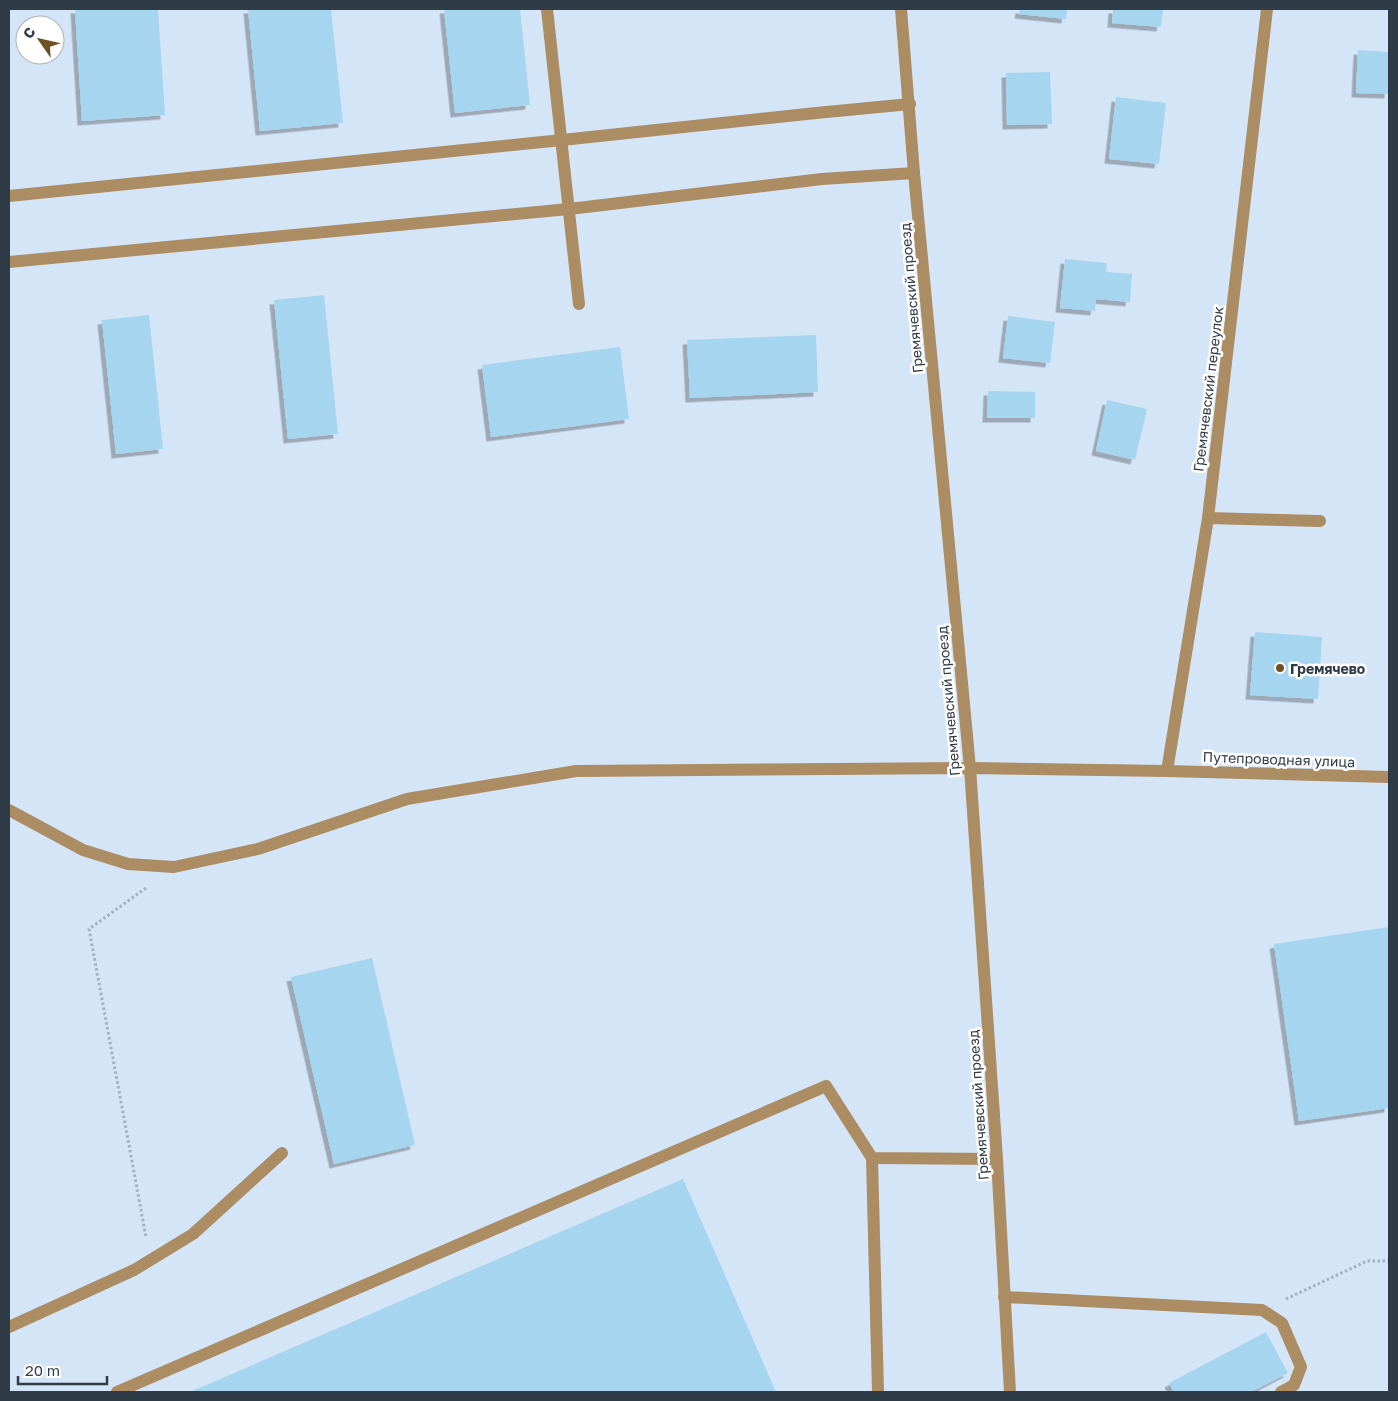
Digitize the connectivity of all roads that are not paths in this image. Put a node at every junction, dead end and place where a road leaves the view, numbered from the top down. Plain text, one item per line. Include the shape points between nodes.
1 (548, 9) edge
2 (901, 9) edge
3 (1267, 9) edge
4 (910, 104) junction
5 (562, 140) junction
6 (914, 173) junction
7 (9, 196) edge
8 (569, 209) junction
9 (9, 262) edge
10 (579, 304) dead end
11 (1208, 518) junction
12 (1320, 521) dead end
13 (970, 768) junction
14 (1167, 771) junction
15 (1389, 777) edge
16 (9, 810) edge
17 (282, 1153) dead end
18 (872, 1158) junction
19 (996, 1158) junction
20 (1004, 1297) junction
21 (9, 1327) edge
22 (117, 1392) edge
23 (878, 1392) edge
24 (1010, 1392) edge
25 (1281, 1392) edge

1 - 5 street
2 - 4 street, Гремячевский проезд
3 - 11 street, Гремячевский переулок
4 - 5 street
4 - 6 street, Гремячевский проезд
5 - 7 street
5 - 8 street
6 - 8 street via 822,179
6 - 13 street, Гремячевский проезд
8 - 9 street
8 - 10 street
11 - 12 street
11 - 14 street, Гремячевский переулок
13 - 14 street, Путепроводная улица
13 - 16 street, Путепроводная улица via 576,771 407,799 258,849 174,867 128,864 83,850
13 - 19 street, Гремячевский проезд
14 - 15 street, Путепроводная улица
17 - 21 street via 193,1234 134,1270
18 - 19 street
18 - 22 street via 826,1086
18 - 23 street
19 - 20 street, Гремячевский проезд
20 - 24 street, Гремячевский проезд
20 - 25 street via 1262,1310 1282,1323 1301,1367 1294,1385

